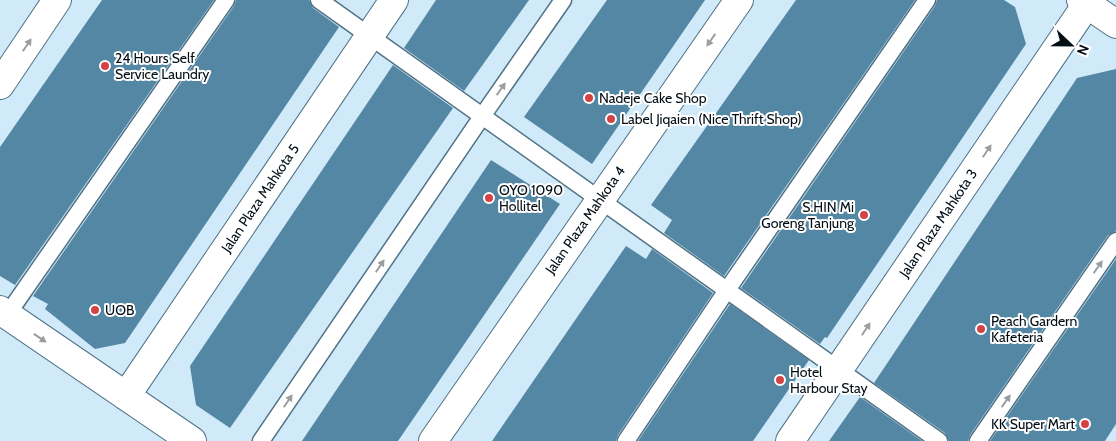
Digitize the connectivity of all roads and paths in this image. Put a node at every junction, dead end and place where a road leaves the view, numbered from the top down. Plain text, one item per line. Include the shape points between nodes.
1 (57, 0) edge
2 (226, 0) edge
3 (319, 0) edge
4 (394, 0) edge
5 (563, 0) edge
6 (739, 0) edge
7 (927, 0) edge
8 (1084, 2) edge
9 (1116, 24) edge
10 (369, 35) junction
11 (0, 85) edge
12 (482, 115) junction
13 (599, 200) junction
14 (1116, 241) edge
15 (727, 290) junction
16 (4, 313) edge
17 (839, 370) junction
18 (126, 396) junction
19 (192, 441) edge
20 (261, 441) edge
21 (432, 441) edge
22 (626, 441) edge
23 (790, 441) edge
24 (939, 441) edge
25 (978, 441) edge

11 -> 1 street
2 - 16 lane
3 - 10 lane
4 - 10 street, Jalan Plaza Mahkota 5
12 -> 5 lane
6 -> 13 street, Jalan Plaza Mahkota 4
7 - 15 lane
8 - 9 street
17 -> 8 street, Jalan Plaza Mahkota 3
10 - 12 lane
10 - 18 street, Jalan Plaza Mahkota 5
12 - 13 lane
20 -> 12 lane
13 - 15 lane
13 - 21 street, Jalan Plaza Mahkota 4
25 -> 14 lane
15 - 17 lane
15 - 22 lane
16 -> 18 street
17 - 23 street, Jalan Plaza Mahkota 3
17 - 24 lane
18 - 19 street

